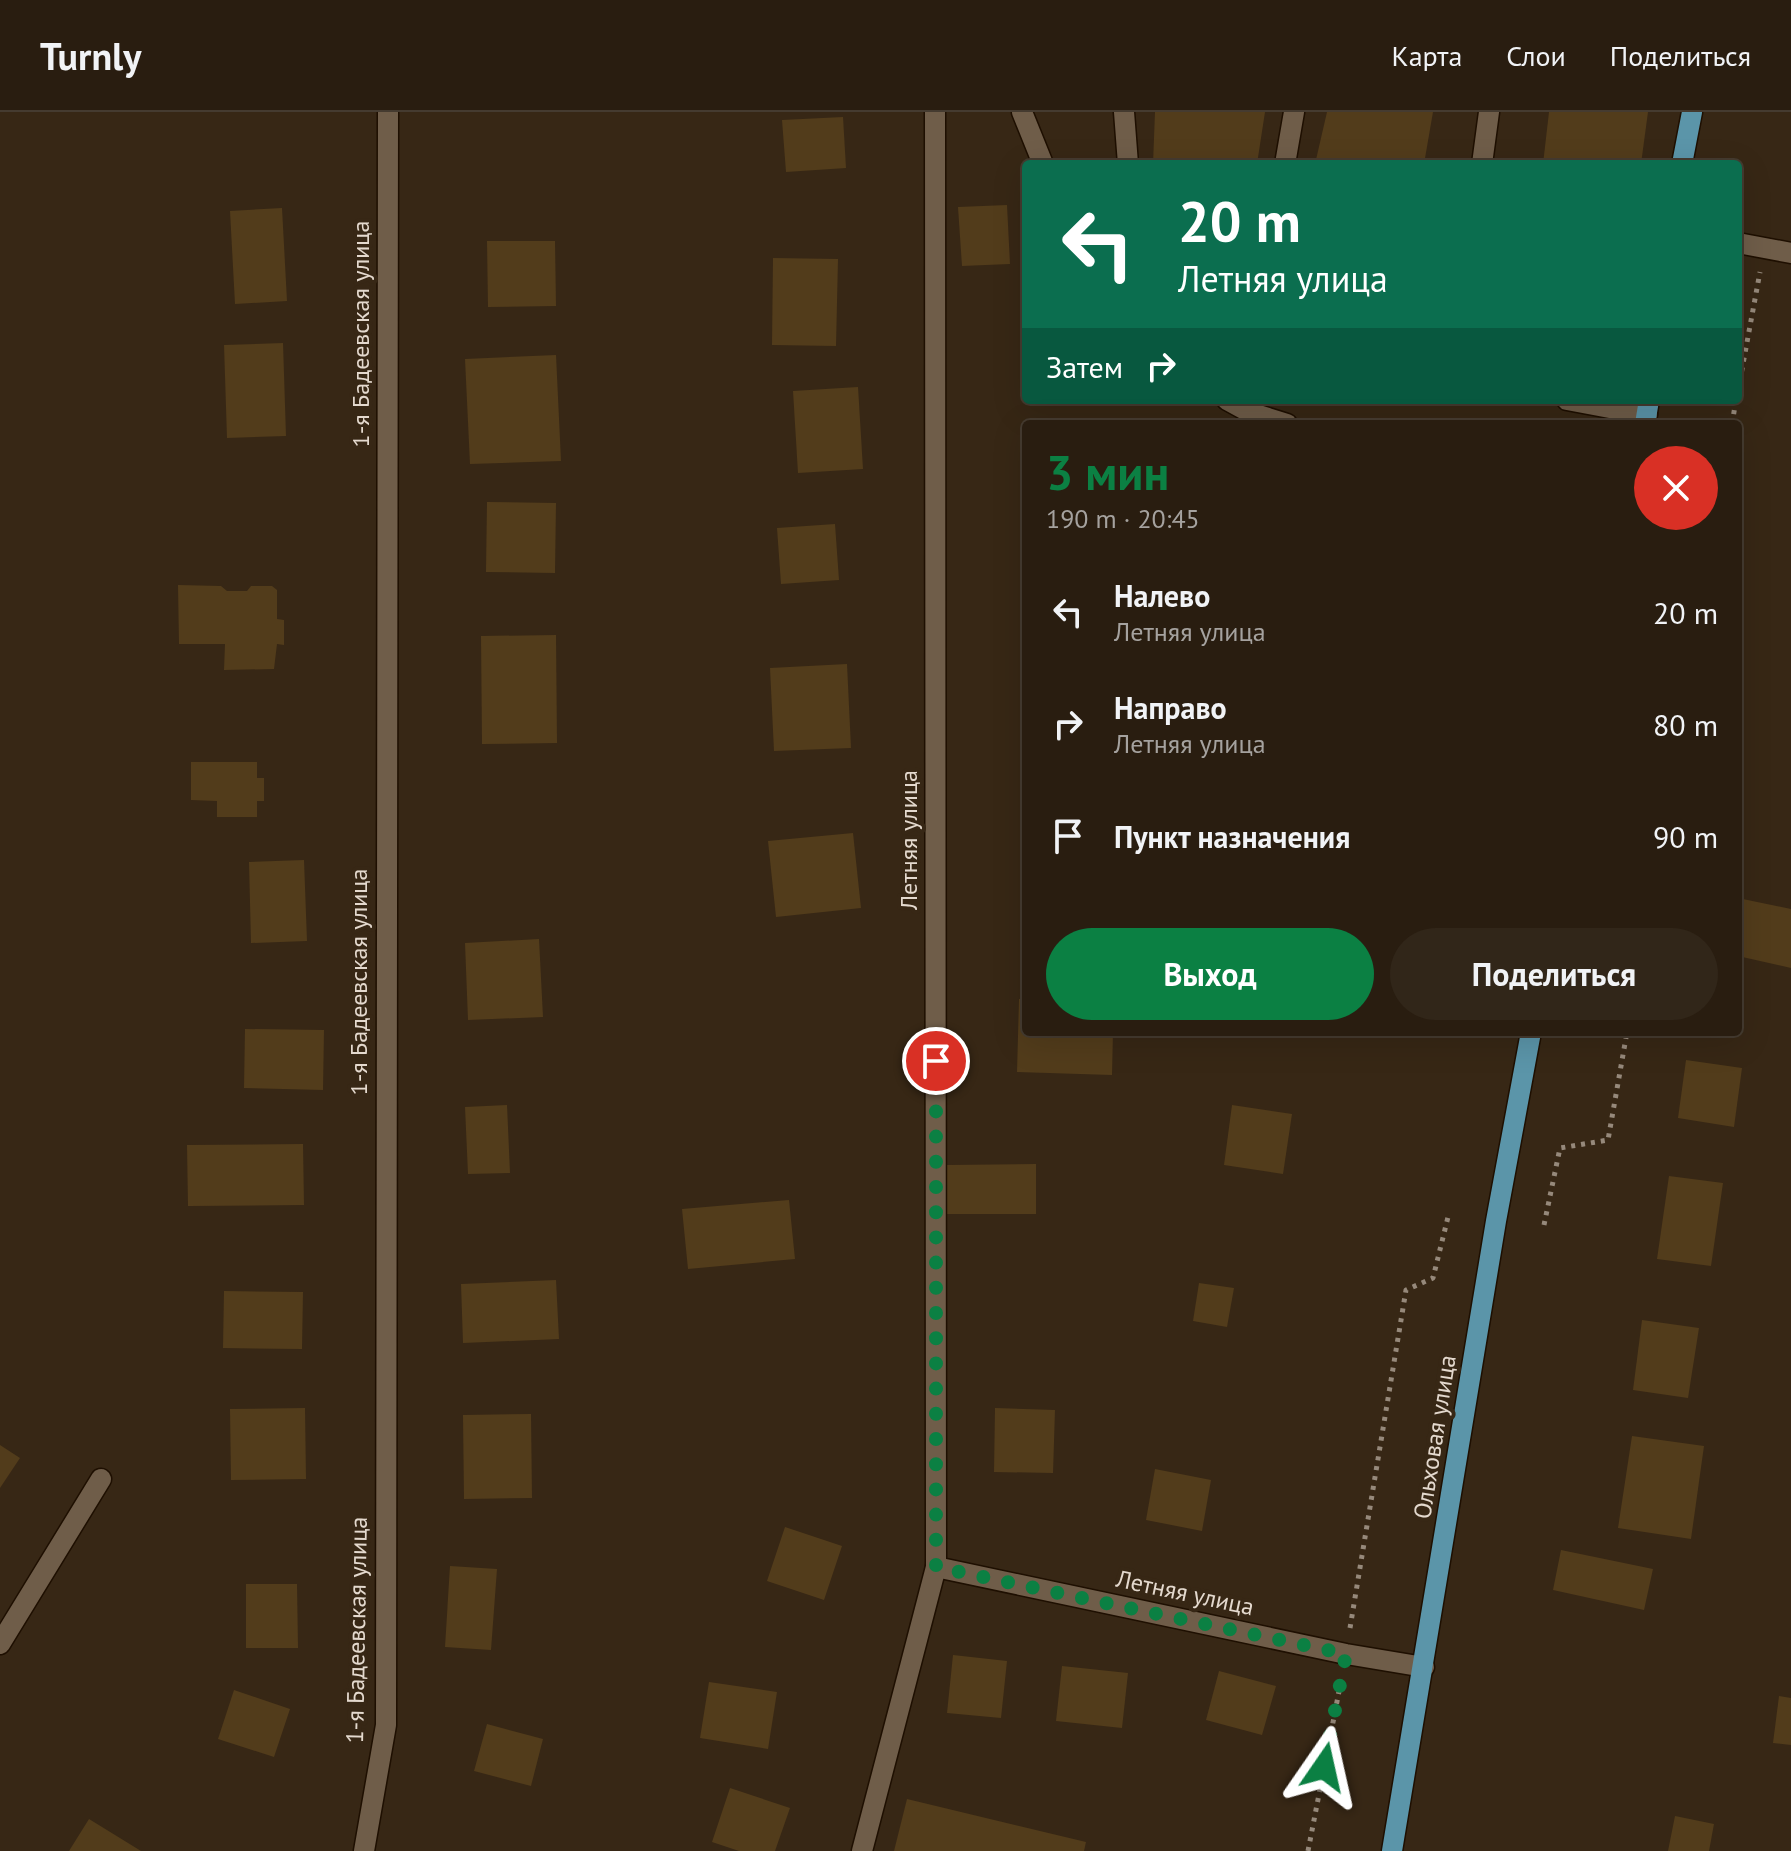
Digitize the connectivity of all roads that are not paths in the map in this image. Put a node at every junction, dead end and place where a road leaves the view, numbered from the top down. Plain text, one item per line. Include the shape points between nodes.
1 (388, 112) edge
2 (935, 112) edge
3 (1022, 112) edge
4 (1124, 112) edge
5 (1294, 112) edge
6 (1489, 112) edge
7 (1692, 112) edge
8 (1041, 160) edge
9 (1128, 160) edge
10 (1286, 160) edge
11 (1483, 160) edge
12 (1683, 160) edge
13 (1742, 244) edge
14 (1791, 253) edge
15 (1234, 404) edge
16 (1592, 404) edge
17 (1647, 413) edge
18 (1274, 420) edge
19 (1530, 1036) edge
20 (101, 1479) dead end
21 (936, 1567) junction
22 (0, 1644) edge
23 (1424, 1667) junction
24 (364, 1851) edge
25 (862, 1851) edge
26 (1392, 1851) edge

1 - 24 street, 1-я Бадеевская улица via 386,1725
2 - 21 street, Летняя улица
3 - 8 street
4 - 9 street
5 - 10 street
6 - 11 street
7 - 12 main road
13 - 14 street
15 - 18 street
16 - 17 street
19 - 23 main road, Ольховая улица
20 - 22 street
21 - 23 street, Летняя улица
21 - 25 street, Летняя улица
23 - 26 main road, Ольховая улица

